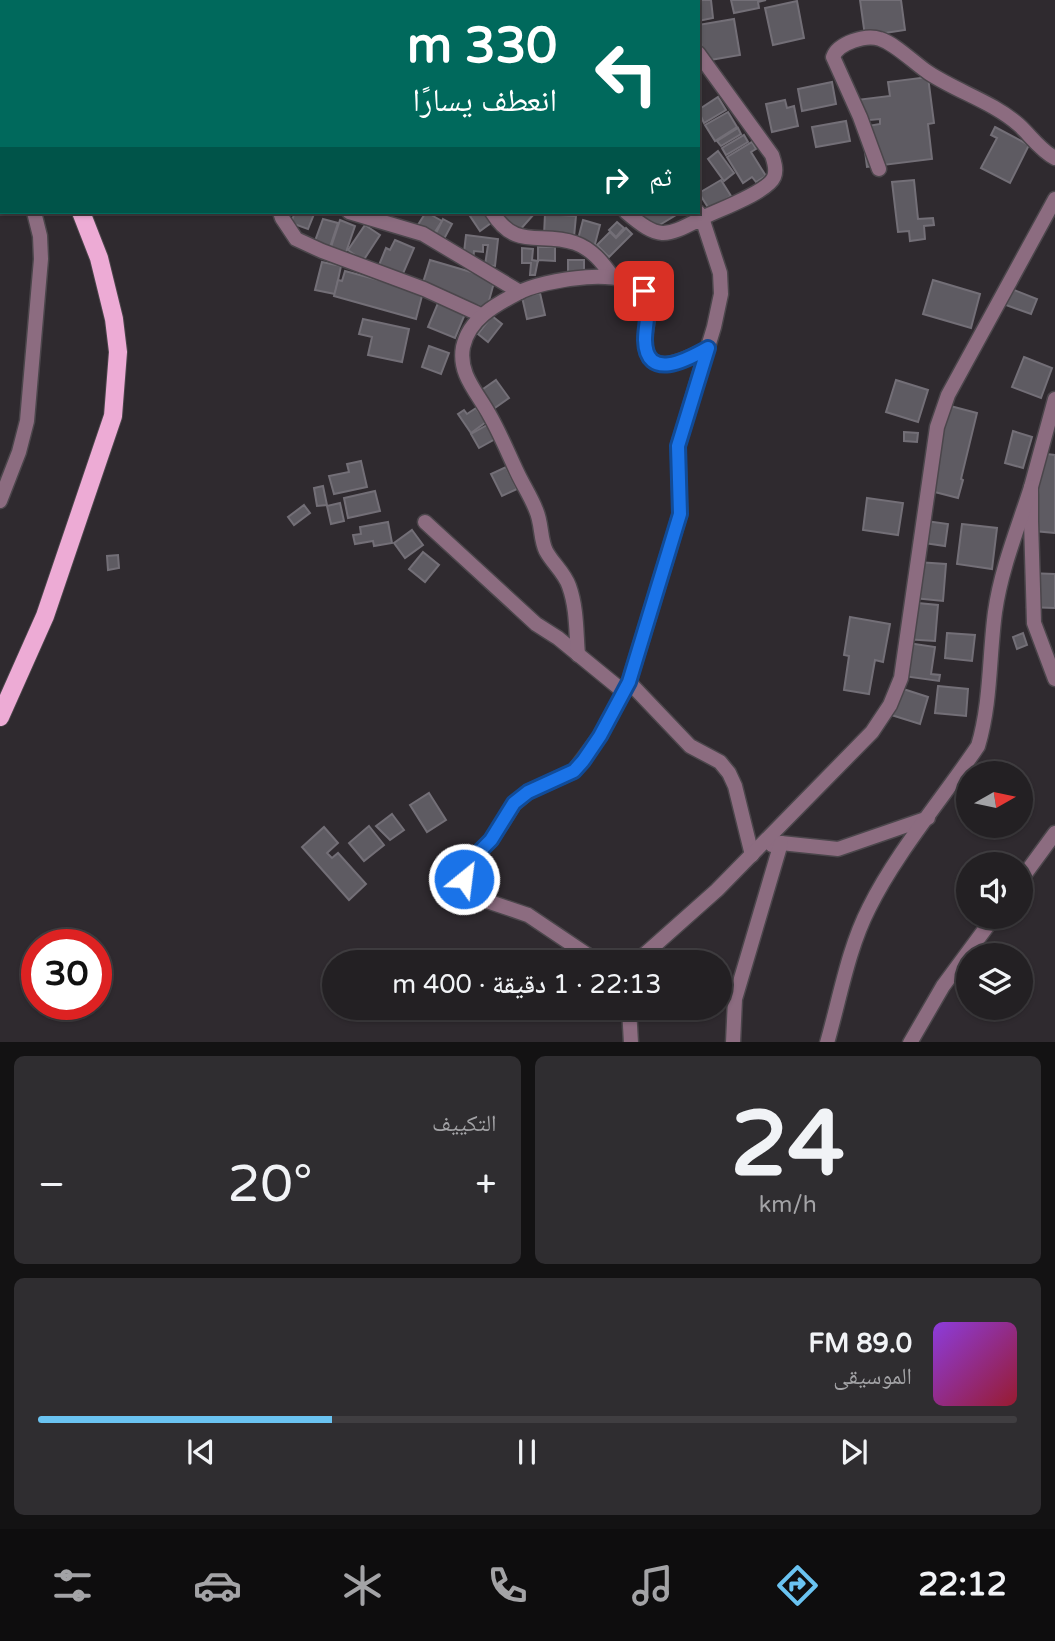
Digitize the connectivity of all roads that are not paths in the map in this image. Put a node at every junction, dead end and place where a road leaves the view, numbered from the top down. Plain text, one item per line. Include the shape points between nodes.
1 (700, 56) edge
2 (1055, 158) edge
3 (879, 169) dead end
4 (1055, 199) edge
5 (34, 214) edge
6 (82, 214) edge
7 (281, 214) edge
8 (356, 214) edge
9 (494, 214) edge
10 (628, 214) edge
11 (700, 215) edge
12 (612, 276) junction
13 (520, 292) junction
14 (481, 315) junction
15 (708, 348) junction
16 (1055, 399) edge
17 (1031, 487) junction
18 (0, 501) edge
19 (425, 522) dead end
20 (578, 655) junction
21 (1055, 679) edge
22 (627, 687) junction
23 (0, 718) edge
24 (929, 817) junction
25 (1055, 833) edge
26 (781, 843) junction
27 (756, 851) junction
28 (1033, 863) edge
29 (985, 929) edge
30 (580, 950) edge
31 (650, 950) edge
32 (630, 1020) edge
33 (631, 1042) edge
34 (733, 1042) edge
35 (827, 1042) edge
36 (910, 1042) edge

1 - 11 street via 772,155 776,169 762,189
2 - 3 street via 1018,124 873,37 842,47 833,57
4 - 27 street via 948,395 937,427 901,678 890,705 872,732
5 - 18 street via 41,259 28,409 19,452
6 - 23 main road via 99,258 114,319 118,352 113,416 45,616
7 - 14 street via 296,239
8 - 13 street via 423,234
9 - 12 street via 507,232 575,243 590,251
10 - 11 street via 662,234
11 - 15 street via 720,273 721,294
12 - 13 street via 566,278
12 - 15 street via 633,283 648,298 645,341 654,362 661,366 673,363
13 - 14 street
14 - 20 street via 464,345 466,378 537,511 545,548 569,584
15 - 22 street via 678,446 680,514
16 - 17 street
17 - 21 street via 1034,623
17 - 24 street via 1000,582 985,722 978,746
19 - 20 street via 536,624
20 - 22 street
22 - 27 street via 690,746 729,772
22 - 30 street via 574,771 514,803 491,840 465,866 469,891 528,915
24 - 26 street via 838,849
24 - 35 street via 869,909
25 - 28 street
26 - 27 street
26 - 34 street via 735,999
27 - 31 street
29 - 36 street via 943,986
32 - 33 street

